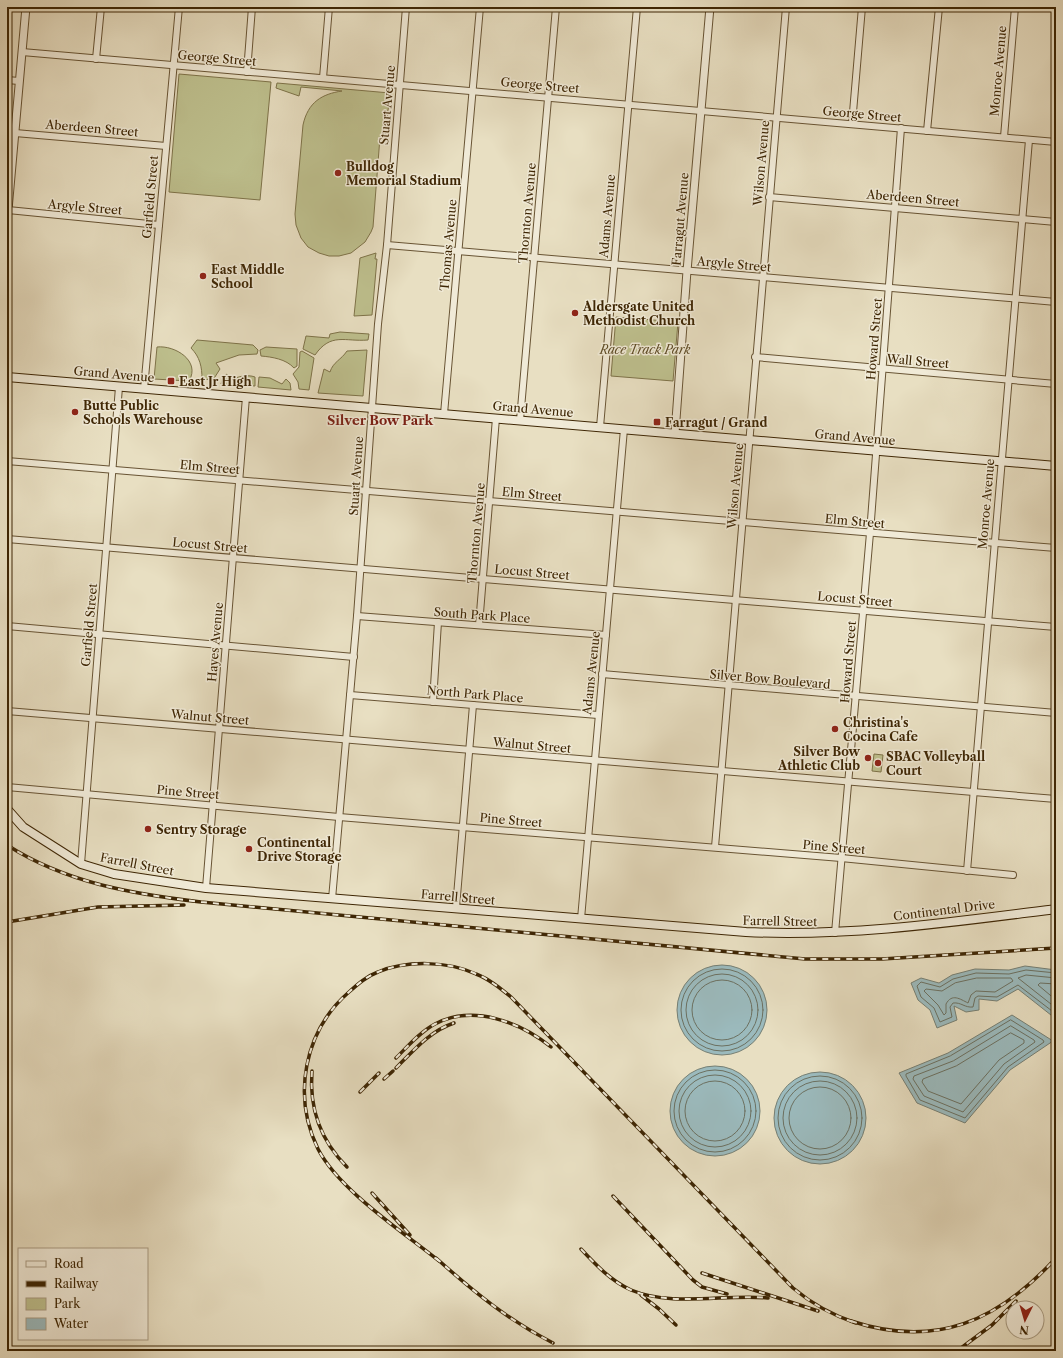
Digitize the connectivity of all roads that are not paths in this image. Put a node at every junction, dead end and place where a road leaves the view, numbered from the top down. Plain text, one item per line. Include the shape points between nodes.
1 (26, 7) edge
2 (101, 7) edge
3 (179, 7) edge
4 (252, 7) edge
5 (329, 7) edge
6 (406, 7) edge
7 (480, 7) edge
8 (556, 7) edge
9 (637, 7) edge
10 (710, 7) edge
11 (786, 7) edge
12 (862, 7) edge
13 (939, 7) edge
14 (1015, 7) edge
15 (22, 52) junction
16 (96, 59) junction
17 (173, 65) junction
18 (247, 72) junction
19 (323, 78) junction
20 (7, 80) edge
21 (18, 81) junction
22 (400, 84) junction
23 (473, 90) junction
24 (549, 97) junction
25 (628, 104) junction
26 (701, 111) junction
27 (776, 118) junction
28 (852, 124) junction
29 (901, 128) junction
30 (927, 131) junction
31 (15, 132) junction
32 (1004, 138) junction
33 (1029, 140) junction
34 (1056, 142) edge
35 (166, 146) junction
36 (10, 155) edge
37 (769, 197) junction
38 (896, 208) junction
39 (8, 210) junction
40 (1023, 219) junction
41 (7, 221) edge
42 (1056, 222) edge
43 (159, 225) junction
44 (387, 245) junction
45 (458, 252) junction
46 (534, 259) junction
47 (614, 265) junction
48 (686, 271) junction
49 (763, 277) junction
50 (889, 289) junction
51 (1015, 299) junction
52 (1056, 302) edge
53 (755, 357) junction
54 (882, 369) junction
55 (7, 377) edge
56 (1007, 380) junction
57 (1056, 384) edge
58 (119, 387) junction
59 (144, 389) junction
60 (246, 397) junction
61 (371, 408) junction
62 (444, 414) junction
63 (496, 418) junction
64 (520, 420) junction
65 (600, 427) junction
66 (624, 429) junction
67 (674, 433) junction
68 (750, 440) junction
69 (876, 451) junction
70 (7, 461) edge
71 (1001, 461) junction
72 (1056, 466) edge
73 (113, 470) junction
74 (240, 480) junction
75 (367, 491) junction
76 (490, 501) junction
77 (617, 512) junction
78 (742, 523) junction
79 (870, 533) junction
80 (7, 539) edge
81 (994, 543) junction
82 (106, 548) junction
83 (1056, 548) edge
84 (233, 558) junction
85 (361, 569) junction
86 (483, 580) junction
87 (611, 590) junction
88 (736, 600) junction
89 (863, 611) junction
90 (357, 616) junction
91 (988, 621) junction
92 (438, 622) junction
93 (480, 625) junction
94 (7, 626) edge
95 (1056, 627) edge
96 (100, 634) junction
97 (606, 635) junction
98 (226, 646) junction
99 (354, 656) junction
100 (602, 674) junction
101 (730, 686) junction
102 (350, 695) junction
103 (856, 697) junction
104 (433, 702) junction
105 (473, 705) junction
106 (980, 707) junction
107 (7, 711) edge
108 (1056, 713) edge
109 (598, 715) junction
110 (93, 718) junction
111 (219, 729) junction
112 (346, 740) junction
113 (469, 750) junction
114 (594, 761) junction
115 (722, 771) junction
116 (849, 782) junction
117 (7, 787) edge
118 (973, 792) junction
119 (87, 795) junction
120 (1056, 799) edge
121 (213, 806) junction
122 (7, 809) edge
123 (339, 817) junction
124 (463, 827) junction
125 (588, 838) junction
126 (715, 847) junction
127 (841, 858) junction
128 (81, 864) junction
129 (967, 871) junction
130 (1013, 875) dead end
131 (206, 888) junction
132 (332, 899) junction
133 (456, 908) junction
134 (1056, 909) edge
135 (581, 919) junction
136 (835, 933) junction

1 - 15 street
2 - 16 street
3 - 17 street, Garfield Street
4 - 18 street
5 - 19 street
6 - 22 street, Stuart Avenue
7 - 23 street, Thomas Avenue
8 - 24 street, Thornton Avenue
9 - 25 street, Adams Avenue
10 - 26 street, Farragut Avenue
11 - 27 street, Wilson Avenue
12 - 28 street
13 - 30 street
14 - 32 street, Monroe Avenue
15 - 16 street, George Street
15 - 21 street
16 - 17 street, George Street
17 - 18 street, George Street
17 - 35 street, Garfield Street
18 - 19 street, George Street
19 - 22 street, George Street
20 - 21 street
21 - 31 street
22 - 23 street, George Street
22 - 44 street, Stuart Avenue
23 - 24 street, George Street
23 - 45 street, Thomas Avenue
24 - 25 street, George Street
24 - 46 street, Thornton Avenue
25 - 26 street, George Street
25 - 47 street, Adams Avenue
26 - 27 street, George Street
26 - 48 street, Farragut Avenue
27 - 28 street, George Street
27 - 37 street, Wilson Avenue
28 - 29 street, George Street
29 - 30 street, George Street
29 - 38 street, Howard Street
30 - 32 street, George Street
31 - 35 street, Aberdeen Street
31 - 36 street
32 - 33 street, George Street
33 - 34 street, George Street
33 - 40 street, Monroe Avenue
35 - 43 street, Garfield Street
36 - 39 street
37 - 38 street, Aberdeen Street
37 - 49 street, Wilson Avenue
38 - 40 street, Aberdeen Street
38 - 50 street, Howard Street
39 - 41 street
39 - 43 street, Argyle Street
40 - 42 street, Aberdeen Street
40 - 51 street, Monroe Avenue
43 - 59 street, Garfield Street
44 - 45 street, Argyle Street
44 - 61 street, Stuart Avenue
45 - 46 street, Argyle Street
45 - 62 street, Thomas Avenue
46 - 47 street, Argyle Street
46 - 64 street, Thornton Avenue
47 - 48 street, Argyle Street
47 - 65 street, Adams Avenue
48 - 49 street, Argyle Street
48 - 67 street, Farragut Avenue
49 - 50 street, Argyle Street
49 - 53 street, Wilson Avenue
50 - 51 street, Argyle Street
50 - 54 street, Howard Street
51 - 52 street, Argyle Street
51 - 56 street, Monroe Avenue
53 - 54 street, Wall Street
53 - 68 street, Wilson Avenue
54 - 56 street, Wall Street
54 - 69 street, Howard Street
55 - 58 main road, Grand Avenue
56 - 57 street, Wall Street
56 - 71 street, Monroe Avenue
58 - 59 main road, Grand Avenue
58 - 73 street, Garfield Street
59 - 60 main road, Grand Avenue
60 - 61 main road, Grand Avenue
60 - 74 street, Hayes Avenue
61 - 62 main road, Grand Avenue
61 - 75 street, Stuart Avenue
62 - 63 main road, Grand Avenue
63 - 64 main road, Grand Avenue
63 - 76 street, Thornton Avenue
64 - 65 main road, Grand Avenue
65 - 66 main road, Grand Avenue
66 - 67 main road, Grand Avenue
66 - 77 street, Adams Avenue
67 - 68 main road, Grand Avenue
68 - 69 main road, Grand Avenue
68 - 78 street, Wilson Avenue
69 - 71 main road, Grand Avenue
69 - 79 street, Howard Street
70 - 73 street, Elm Street
71 - 72 main road, Grand Avenue
71 - 81 street, Monroe Avenue
73 - 74 street, Elm Street
73 - 82 street, Garfield Street
74 - 75 street, Elm Street
74 - 84 street, Hayes Avenue
75 - 76 street, Elm Street
75 - 85 street, Stuart Avenue
76 - 77 street, Elm Street
76 - 86 street, Thornton Avenue
77 - 78 street, Elm Street
77 - 87 street, Adams Avenue
78 - 79 street, Elm Street
78 - 88 street, Wilson Avenue
79 - 81 street, Elm Street
79 - 89 street, Howard Street
80 - 82 street, Locust Street
81 - 83 street, Elm Street
81 - 91 street, Monroe Avenue
82 - 84 street, Locust Street
82 - 96 street, Garfield Street
84 - 85 street, Locust Street
84 - 98 street, Hayes Avenue
85 - 86 street, Locust Street
85 - 90 street, Stuart Avenue
86 - 87 street, Locust Street
86 - 93 street, Thornton Avenue
87 - 88 street, Locust Street
87 - 97 street, Adams Avenue
88 - 89 street, Locust Street
88 - 101 street, Wilson Avenue
89 - 91 street, Locust Street
89 - 103 street, Howard Street
90 - 92 street, South Park Place
90 - 99 street, Stuart Avenue
91 - 95 street, Locust Street
91 - 106 street, Monroe Avenue
92 - 93 street, South Park Place
92 - 104 street
93 - 97 street, South Park Place
94 - 96 street
96 - 98 street
96 - 110 street, Garfield Street
97 - 100 street, Adams Avenue
98 - 99 street
98 - 111 street, Hayes Avenue
99 - 102 street, Stuart Avenue
100 - 101 street, Silver Bow Boulevard
100 - 109 street, Adams Avenue
101 - 103 street, Silver Bow Boulevard
101 - 115 street, Wilson Avenue
102 - 104 street, North Park Place
102 - 112 street, Stuart Avenue
103 - 106 street, Silver Bow Boulevard
103 - 116 street, Howard Street
104 - 105 street, North Park Place
105 - 109 street, North Park Place
105 - 113 street
106 - 108 street, Silver Bow Boulevard
106 - 118 street, Monroe Avenue
107 - 110 street, Walnut Street
109 - 114 street, Adams Avenue
110 - 111 street, Walnut Street
110 - 119 street, Garfield Street
111 - 112 street, Walnut Street
111 - 121 street, Hayes Avenue
112 - 113 street, Walnut Street
112 - 123 street, Stuart Avenue
113 - 114 street, Walnut Street
113 - 124 street
114 - 115 street, Walnut Street
114 - 125 street, Adams Avenue
115 - 116 street, Walnut Street
115 - 126 street, Wilson Avenue
116 - 118 street, Walnut Street
116 - 127 street, Howard Street
117 - 119 street, Pine Street
118 - 120 street, Walnut Street
118 - 129 street, Monroe Avenue
119 - 121 street, Pine Street
119 - 128 street, Garfield Street
121 - 123 street, Pine Street
121 - 131 street, Hayes Avenue
122 - 128 main road via 23,827
123 - 124 street, Pine Street
123 - 132 street, Stuart Avenue
124 - 125 street, Pine Street
124 - 133 street
125 - 126 street, Pine Street
125 - 135 street, Adams Avenue
126 - 127 street, Pine Street
127 - 129 street, Pine Street
127 - 136 street, Howard Street
128 - 131 main road, Farrell Street via 114,874
129 - 130 street, Pine Street
131 - 132 main road, Farrell Street
132 - 133 main road, Farrell Street
133 - 135 main road, Farrell Street
134 - 136 main road, Continental Drive via 896,929
135 - 136 main road, Farrell Street via 746,932

